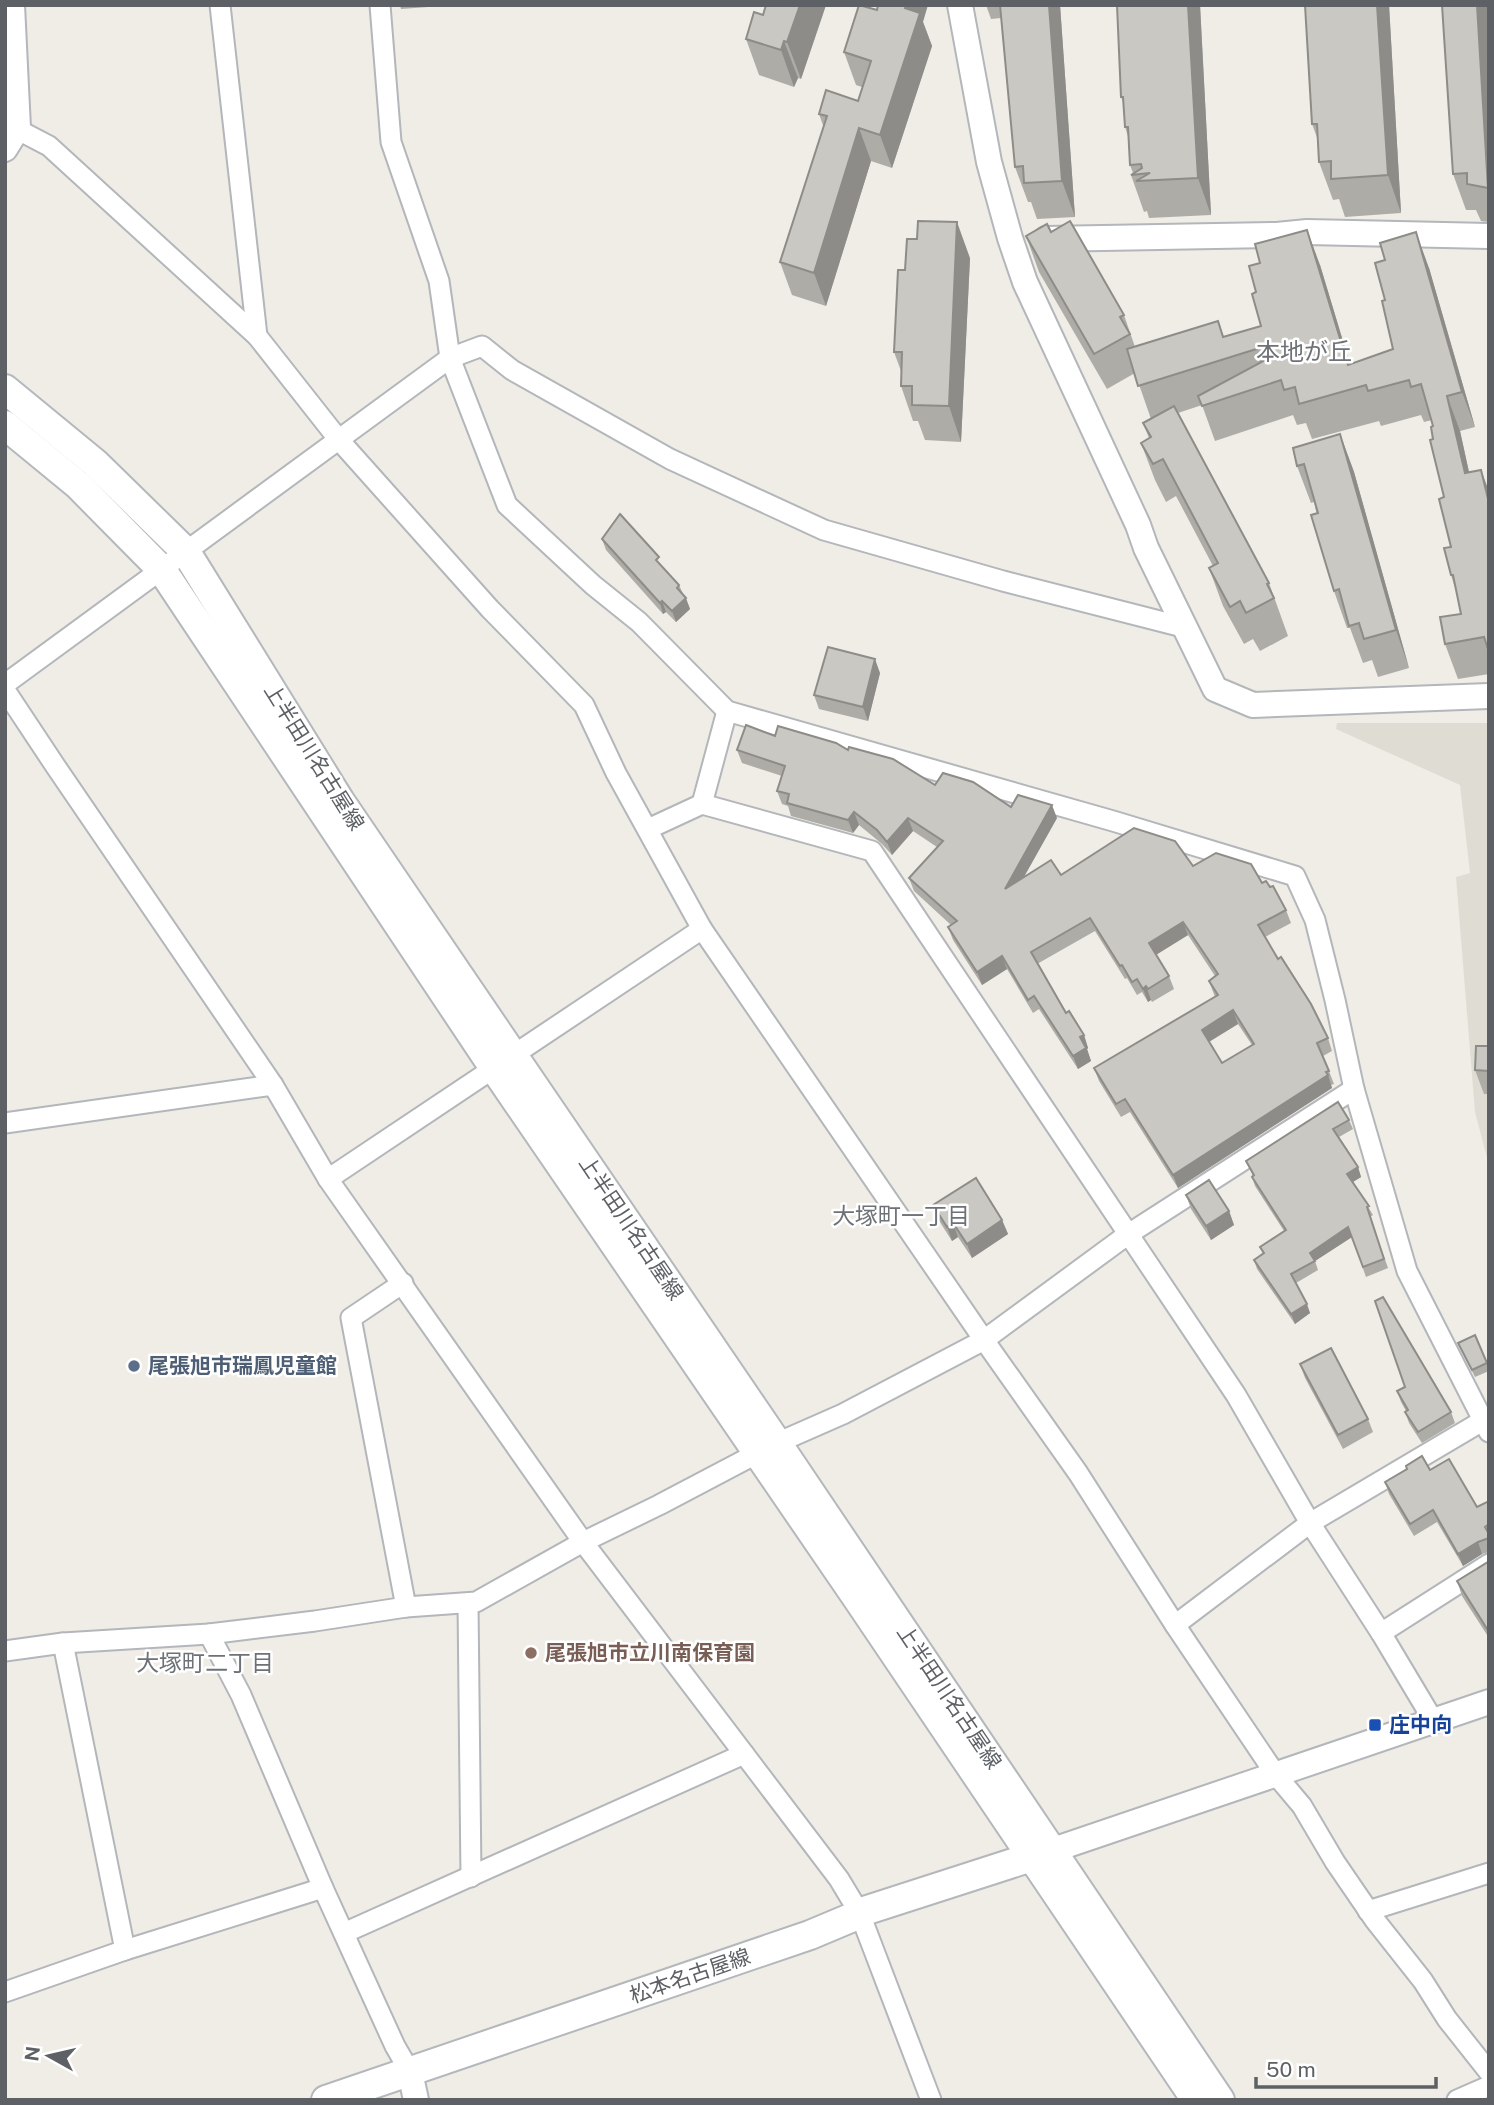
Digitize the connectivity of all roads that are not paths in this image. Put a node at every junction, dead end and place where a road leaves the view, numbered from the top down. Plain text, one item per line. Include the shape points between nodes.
1 (12, 5) edge
2 (220, 5) edge
3 (380, 5) edge
4 (960, 5) edge
5 (10, 133) edge
6 (1489, 236) edge
7 (1010, 238) junction
8 (257, 336) junction
9 (450, 358) junction
10 (5, 389) edge
11 (5, 425) edge
12 (339, 440) junction
13 (186, 552) junction
14 (162, 570) junction
15 (1183, 627) junction
16 (5, 684) edge
17 (5, 690) edge
18 (1489, 696) edge
19 (727, 711) junction
20 (702, 804) junction
21 (648, 829) junction
22 (702, 929) junction
23 (504, 1061) junction
24 (273, 1085) junction
25 (1354, 1089) junction
26 (5, 1123) edge
27 (328, 1179) junction
28 (1127, 1235) junction
29 (403, 1283) junction
30 (984, 1340) junction
31 (1486, 1426) edge
32 (768, 1448) junction
33 (1310, 1523) junction
34 (583, 1542) junction
35 (1489, 1564) edge
36 (468, 1603) junction
37 (406, 1607) junction
38 (1175, 1625) junction
39 (1381, 1633) junction
40 (209, 1634) junction
41 (63, 1643) junction
42 (5, 1651) edge
43 (1489, 1702) edge
44 (1433, 1720) junction
45 (744, 1754) junction
46 (1276, 1775) junction
47 (1042, 1853) junction
48 (1489, 1873) edge
49 (471, 1877) junction
50 (323, 1888) junction
51 (1368, 1911) junction
52 (860, 1914) junction
53 (344, 1933) junction
54 (125, 1950) junction
55 (5, 1992) edge
56 (410, 2072) junction
57 (1489, 2072) edge
58 (1489, 2086) edge
59 (326, 2100) edge
60 (416, 2100) edge
61 (931, 2100) edge
62 (1196, 2100) edge
63 (1220, 2100) edge
64 (1457, 2100) edge

1 - 5 street
2 - 8 street
3 - 9 street via 391,142 439,281
4 - 7 street via 989,162
5 - 8 street via 49,146
6 - 7 street via 1307,232
7 - 15 street via 1025,282
8 - 12 street
9 - 12 street
9 - 15 street via 482,346 512,370 670,459 824,530
9 - 19 street via 507,505 639,622
10 - 13 main road, 上半田川名古屋線 via 95,463
11 - 14 main road, 上半田川名古屋線 via 78,485
12 - 13 street
12 - 21 street via 490,609 584,705
13 - 14 street
13 - 23 main road, 上半田川名古屋線
14 - 16 street
14 - 23 main road, 上半田川名古屋線
15 - 18 street via 1215,689 1253,705
17 - 24 street
19 - 20 street
19 - 25 street via 1295,876 1321,941
20 - 21 street
20 - 28 street via 872,851
21 - 22 street
22 - 23 street
22 - 30 street
23 - 27 street
23 - 32 main road, 上半田川名古屋線
24 - 26 street
24 - 27 street
25 - 28 street
25 - 31 street via 1407,1271
27 - 29 street
28 - 30 street
28 - 33 street via 1236,1395
29 - 34 street
29 - 37 street via 351,1318
30 - 32 street
30 - 38 street via 1078,1473
31 - 33 street
32 - 34 street
32 - 47 main road, 上半田川名古屋線
33 - 38 street
33 - 39 street
34 - 36 street
34 - 45 street
35 - 39 street
36 - 37 street
36 - 49 street
37 - 40 street
38 - 46 street
39 - 44 street
40 - 41 street
40 - 50 street via 242,1695
41 - 42 street
41 - 54 street
43 - 44 street
44 - 46 street
45 - 49 street
45 - 52 street via 839,1879
46 - 47 street
46 - 51 street via 1302,1806
47 - 52 main road, 松本名古屋線
47 - 62 main road, 上半田川名古屋線
47 - 63 main road, 上半田川名古屋線
48 - 51 street
49 - 53 street
50 - 53 street
50 - 54 street
51 - 57 street
52 - 56 main road, 松本名古屋線
52 - 61 street
53 - 56 street
54 - 55 street
56 - 59 main road, 松本名古屋線
56 - 60 street
58 - 64 street

